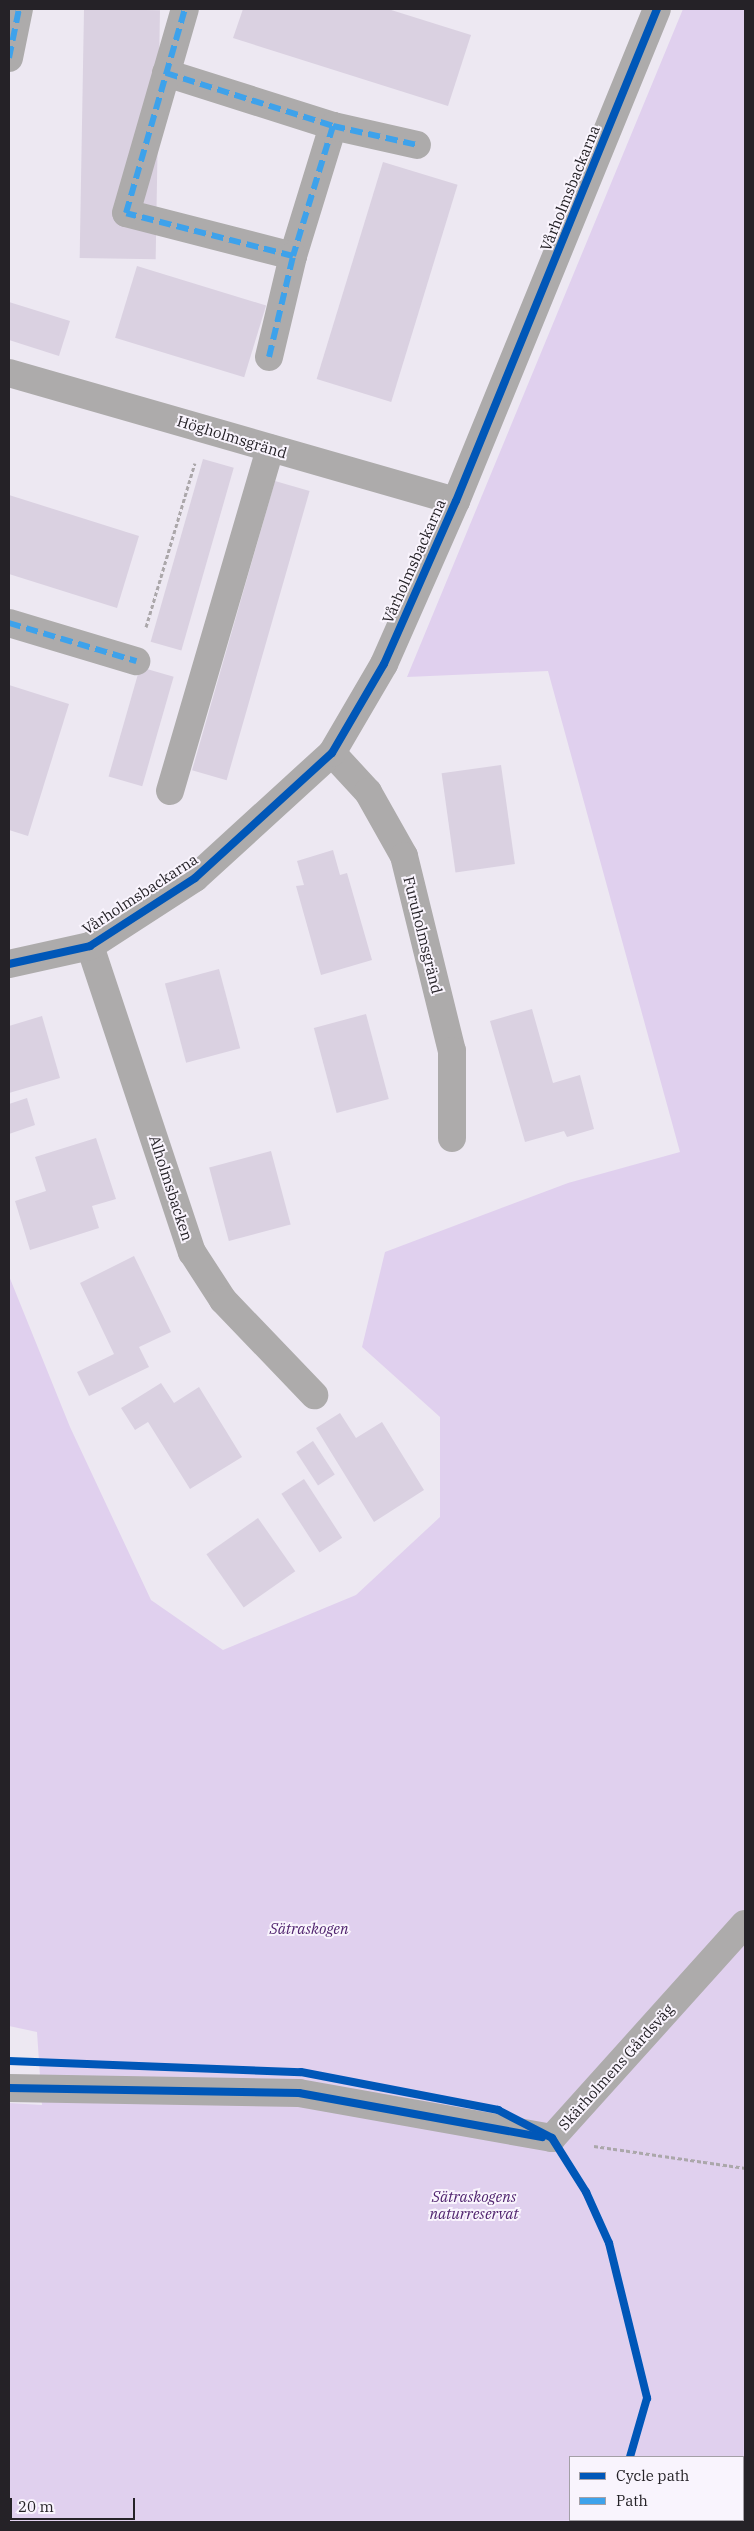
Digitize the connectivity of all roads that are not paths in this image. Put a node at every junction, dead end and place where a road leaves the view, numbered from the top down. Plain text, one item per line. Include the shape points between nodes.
1 (19, 9) edge
2 (185, 9) edge
3 (657, 9) edge
4 (9, 58) edge
5 (166, 73) junction
6 (333, 126) junction
7 (417, 145) dead end
8 (293, 256) junction
9 (269, 357) dead end
10 (9, 373) edge
11 (270, 448) junction
12 (456, 501) junction
13 (9, 623) edge
14 (136, 661) road end
15 (332, 753) junction
16 (170, 791) dead end
17 (90, 946) junction
18 (9, 964) edge
19 (452, 1138) dead end
20 (314, 1394) dead end
21 (745, 1924) edge
22 (9, 2088) edge

1 - 4 street
2 - 5 street
3 - 12 street, Vårholmsbackarna
5 - 6 street
5 - 8 street via 126,213
6 - 7 street
6 - 8 street
8 - 9 street
10 - 11 street, Högholmsgränd
11 - 12 street, Högholmsgränd
11 - 16 street
12 - 15 street, Vårholmsbackarna via 384,664
13 - 14 street
15 - 17 street, Vårholmsbackarna via 195,878
15 - 19 street, Furuholmsgränd via 368,792 404,856 452,1051
17 - 18 street, Vårholmsbackarna
17 - 20 street, Alholmsbacken via 192,1252 223,1300
21 - 22 street, Skärholmens Gårdsväg via 552,2138 299,2094

